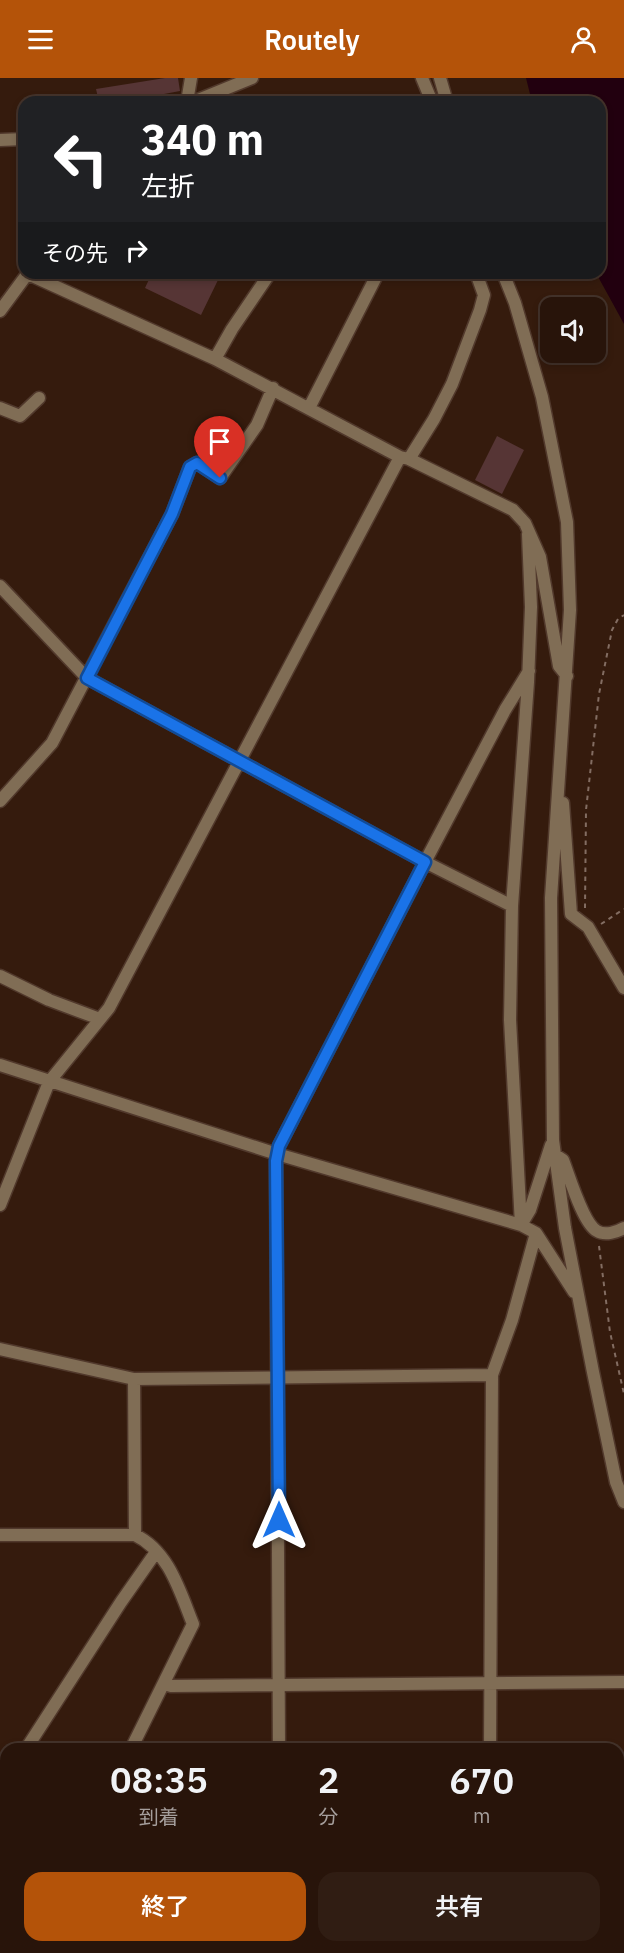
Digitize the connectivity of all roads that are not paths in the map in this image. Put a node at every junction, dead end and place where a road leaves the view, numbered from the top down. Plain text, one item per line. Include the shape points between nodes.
1 (191, 78) edge
2 (252, 78) edge
3 (422, 78) edge
4 (440, 78) edge
5 (188, 96) edge
6 (208, 96) edge
7 (430, 96) edge
8 (445, 96) edge
9 (18, 139) edge
10 (0, 140) edge
11 (24, 279) edge
12 (41, 279) edge
13 (266, 279) edge
14 (375, 279) edge
15 (478, 279) edge
16 (505, 279) edge
17 (0, 311) edge
18 (215, 359) junction
19 (273, 388) junction
20 (39, 398) dead end
21 (0, 408) edge
22 (309, 408) junction
23 (405, 458) junction
24 (528, 527) junction
25 (0, 586) edge
26 (529, 671) junction
27 (567, 676) junction
28 (87, 678) junction
29 (240, 762) junction
30 (559, 788) junction
31 (0, 801) edge
32 (425, 862) junction
33 (512, 906) junction
34 (0, 976) edge
35 (624, 988) edge
36 (100, 1019) junction
37 (0, 1065) edge
38 (49, 1082) junction
39 (553, 1140) junction
40 (277, 1154) junction
41 (554, 1154) junction
42 (0, 1205) edge
43 (521, 1225) junction
44 (624, 1228) edge
45 (536, 1233) junction
46 (579, 1299) junction
47 (0, 1349) edge
48 (492, 1375) junction
49 (278, 1378) junction
50 (134, 1379) junction
51 (624, 1503) edge
52 (135, 1534) junction
53 (0, 1535) edge
54 (156, 1552) junction
55 (624, 1682) edge
56 (489, 1683) junction
57 (164, 1684) junction
58 (279, 1685) junction
59 (30, 1743) edge
60 (134, 1743) edge
61 (279, 1743) edge
62 (490, 1743) edge

1 - 5 street
2 - 6 street
3 - 7 street
4 - 8 street
9 - 10 street
11 - 17 street
12 - 18 street
13 - 18 street
14 - 22 street
15 - 23 street via 484,295 452,384 434,419
16 - 27 street via 542,398 567,522
18 - 19 street
19 - 22 street
19 - 28 street via 257,425 220,478 197,463 190,467 172,514
20 - 21 street via 20,416
22 - 23 street
23 - 24 street via 513,510
23 - 29 street via 272,696
24 - 26 street
24 - 27 street via 540,557 559,666
25 - 28 street
26 - 32 street
26 - 33 street
27 - 30 street
28 - 29 street
28 - 31 street via 52,742
29 - 32 street
29 - 36 street
30 - 35 street via 565,809 571,914 588,927
30 - 39 street via 551,898
32 - 33 street
32 - 40 street
33 - 43 street via 510,1020
34 - 36 street
36 - 38 street
37 - 38 street
38 - 40 street
38 - 42 street
39 - 41 street
39 - 43 street via 530,1210
40 - 43 street
40 - 49 street
41 - 44 street via 563,1160 588,1224 597,1232
41 - 46 street
43 - 45 street
45 - 46 street
45 - 48 street
46 - 51 street via 616,1482
47 - 50 street
48 - 49 street
48 - 56 street
49 - 50 street
49 - 58 street
50 - 52 street
52 - 53 street
52 - 54 street
54 - 57 street via 171,1572 193,1624
54 - 59 street
55 - 56 street
56 - 58 street
56 - 62 street
57 - 58 street
57 - 60 street
58 - 61 street

